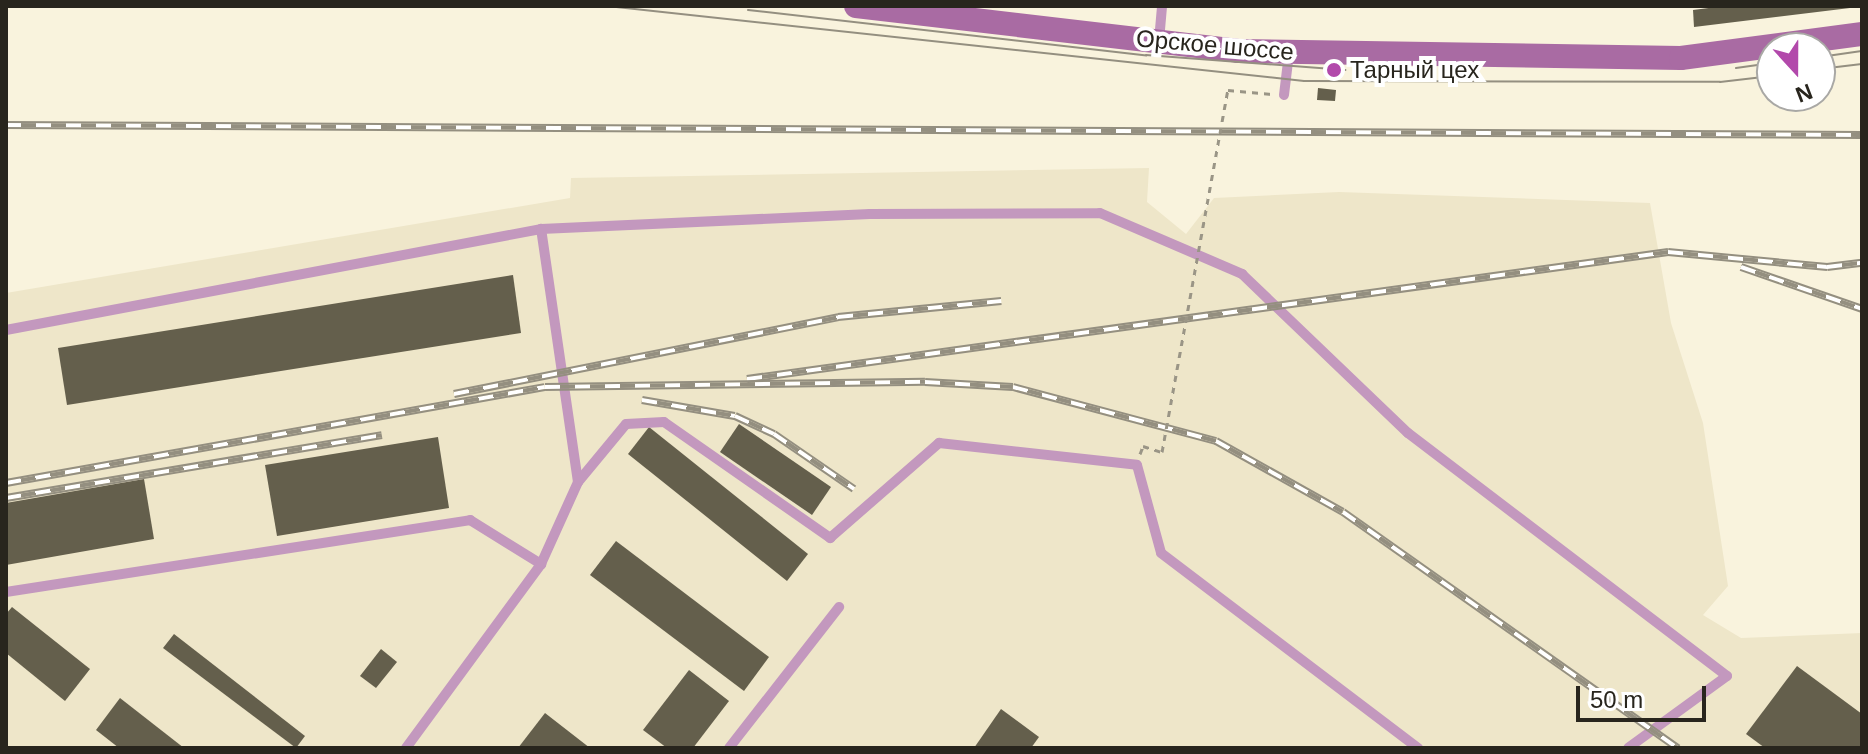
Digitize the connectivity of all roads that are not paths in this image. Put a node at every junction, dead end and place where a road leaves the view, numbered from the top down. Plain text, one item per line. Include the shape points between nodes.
1 (856, 6) edge
2 (1162, 6) edge
3 (1862, 34) edge
4 (1159, 41) junction
5 (1289, 51) junction
6 (1284, 95) road end
7 (541, 229) junction
8 (6, 330) edge
9 (578, 482) junction
10 (541, 564) junction
11 (6, 592) edge
12 (839, 607) dead end
13 (406, 748) edge
14 (729, 748) edge
15 (1418, 748) edge
16 (1628, 748) edge

1 - 4 street, Орское шоссе
2 - 4 lane
3 - 5 street, Орское шоссе via 1681,58
4 - 5 street, Орское шоссе
5 - 6 lane
7 - 8 lane
7 - 9 lane
7 - 16 lane via 870,214 1100,213 1242,274 1408,433 1727,676
9 - 10 lane
9 - 15 lane via 626,424 664,422 830,538 939,443 1137,465 1161,553
10 - 11 lane via 470,520
10 - 13 lane
12 - 14 lane

